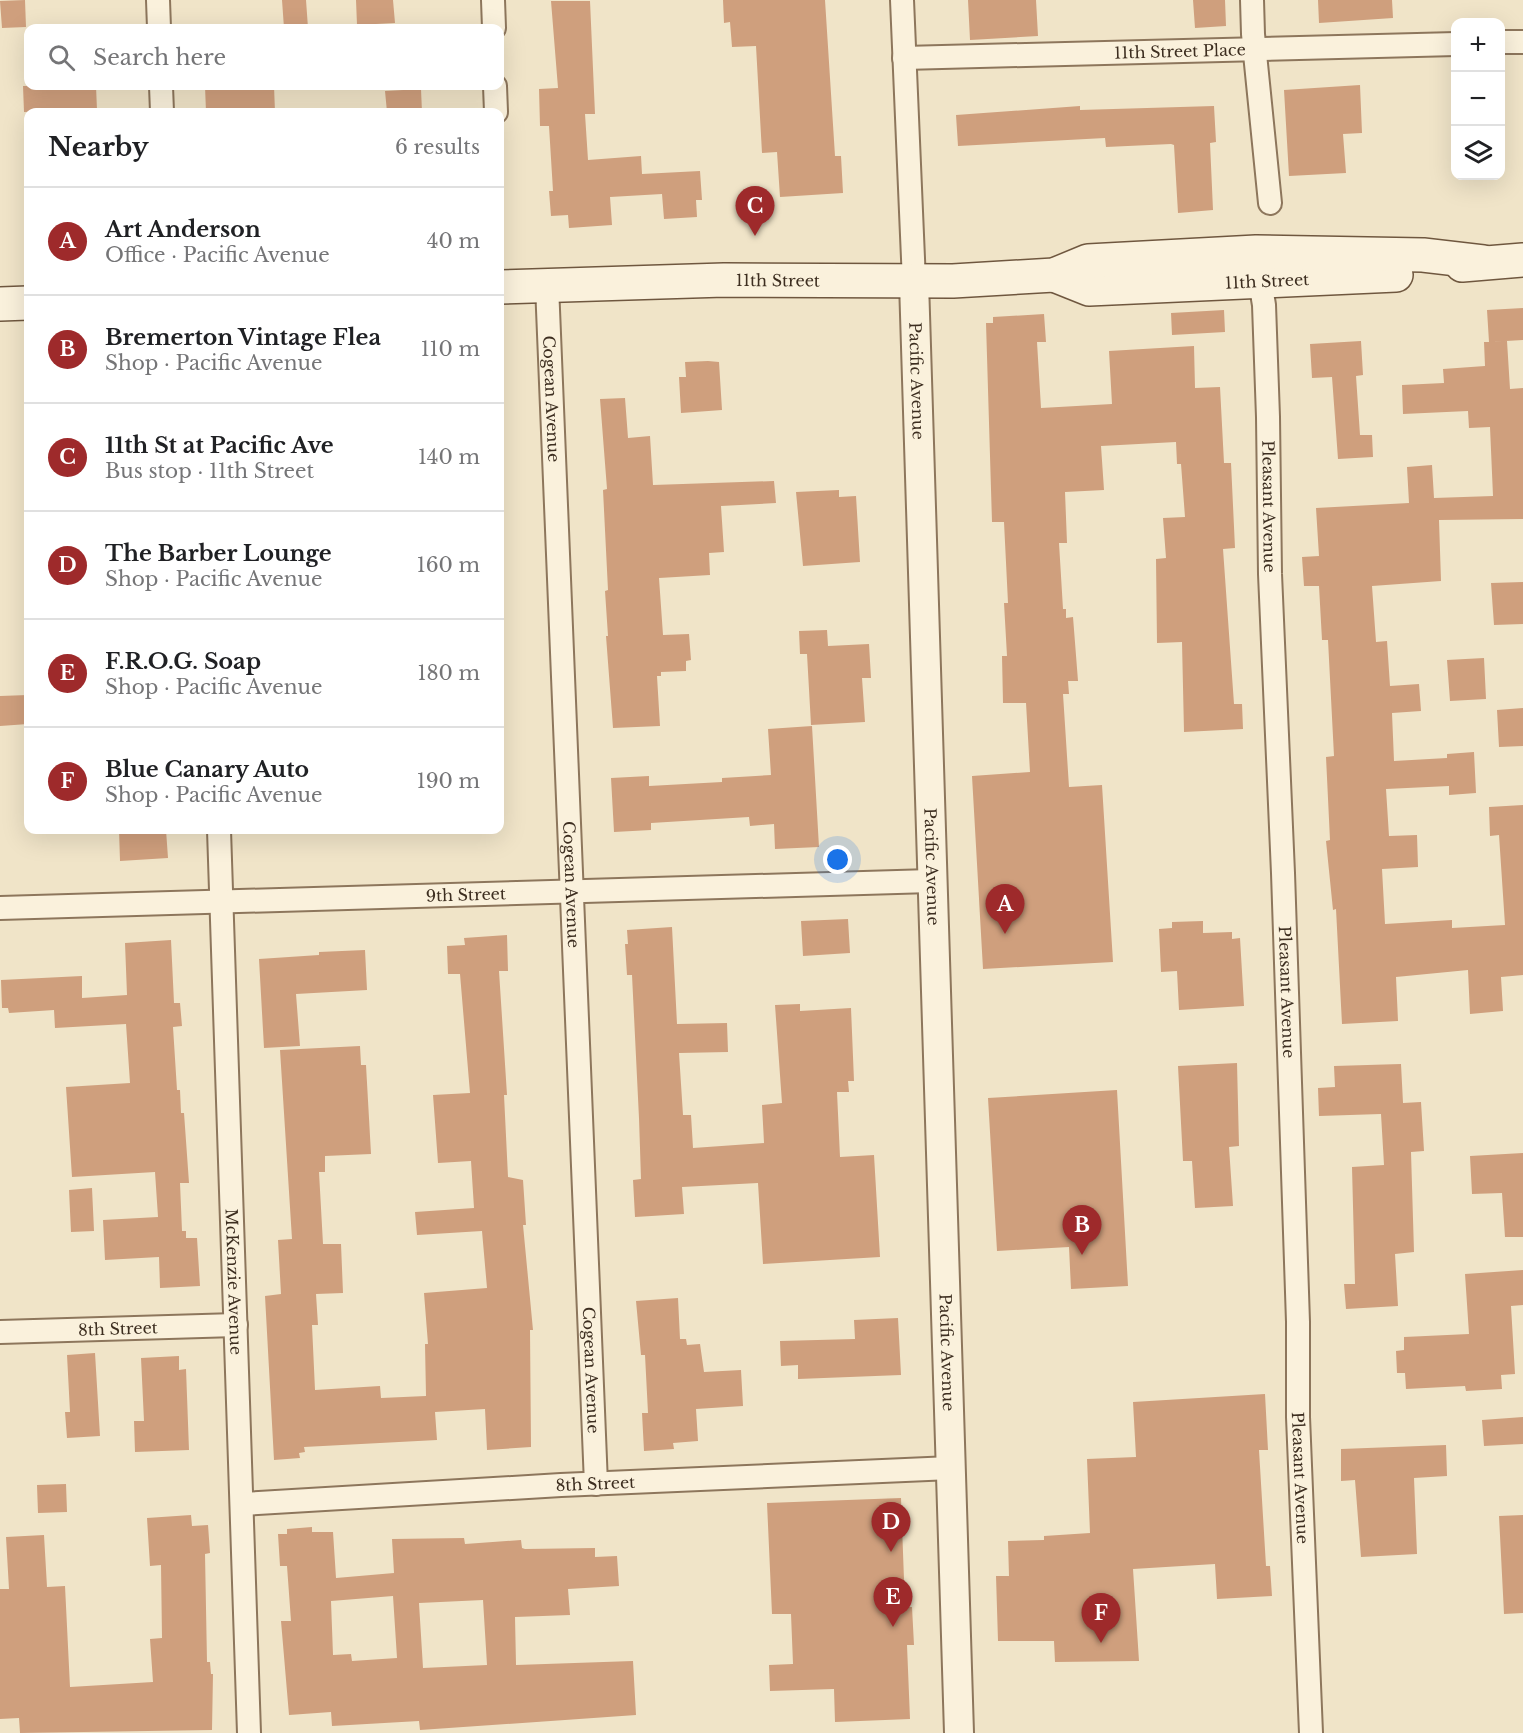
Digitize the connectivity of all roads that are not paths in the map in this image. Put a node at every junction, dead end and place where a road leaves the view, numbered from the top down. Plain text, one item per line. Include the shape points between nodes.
1 (158, 0) edge
2 (493, 0) edge
3 (902, 0) edge
4 (1252, 0) edge
5 (159, 24) edge
6 (494, 24) edge
7 (1505, 42) edge
8 (1523, 42) edge
9 (1451, 44) edge
10 (1255, 50) junction
11 (904, 58) junction
12 (161, 90) edge
13 (495, 90) edge
14 (162, 108) edge
15 (496, 108) edge
16 (1270, 203) dead end
17 (1523, 260) edge
18 (1258, 267) junction
19 (914, 282) junction
20 (547, 285) junction
21 (504, 287) edge
22 (24, 303) edge
23 (0, 304) edge
24 (219, 834) edge
25 (932, 881) junction
26 (572, 890) junction
27 (222, 899) junction
28 (0, 908) edge
29 (236, 1325) junction
30 (0, 1332) edge
31 (951, 1468) junction
32 (596, 1484) junction
33 (242, 1504) junction
34 (249, 1733) edge
35 (959, 1733) edge
36 (1311, 1733) edge

1 - 5 street
2 - 6 street
3 - 11 street, Pacific Avenue
4 - 10 street
7 - 8 street
9 - 10 street, 11th Street Place
10 - 11 street, 11th Street Place
10 - 16 street
11 - 19 street, Pacific Avenue
12 - 14 street
13 - 15 street
17 - 18 main road, 11th Street via 1483,262 1415,274
18 - 19 main road, 11th Street via 1089,289 1054,274
18 - 36 street, Pleasant Avenue via 1264,305
19 - 20 main road, 11th Street via 724,280
19 - 25 street, Pacific Avenue
20 - 21 main road, 11th Street
20 - 26 street, Cogean Avenue
22 - 23 main road
24 - 27 street, McKenzie Avenue
25 - 26 street, 9th Street
25 - 31 street, Pacific Avenue
26 - 27 street, 9th Street
26 - 32 street, Cogean Avenue
27 - 28 street, 9th Street
27 - 29 street, McKenzie Avenue
29 - 30 street, 8th Street
29 - 33 street, McKenzie Avenue
31 - 32 street, 8th Street
31 - 35 street, Pacific Avenue
32 - 33 street, 8th Street
33 - 34 street, McKenzie Avenue

